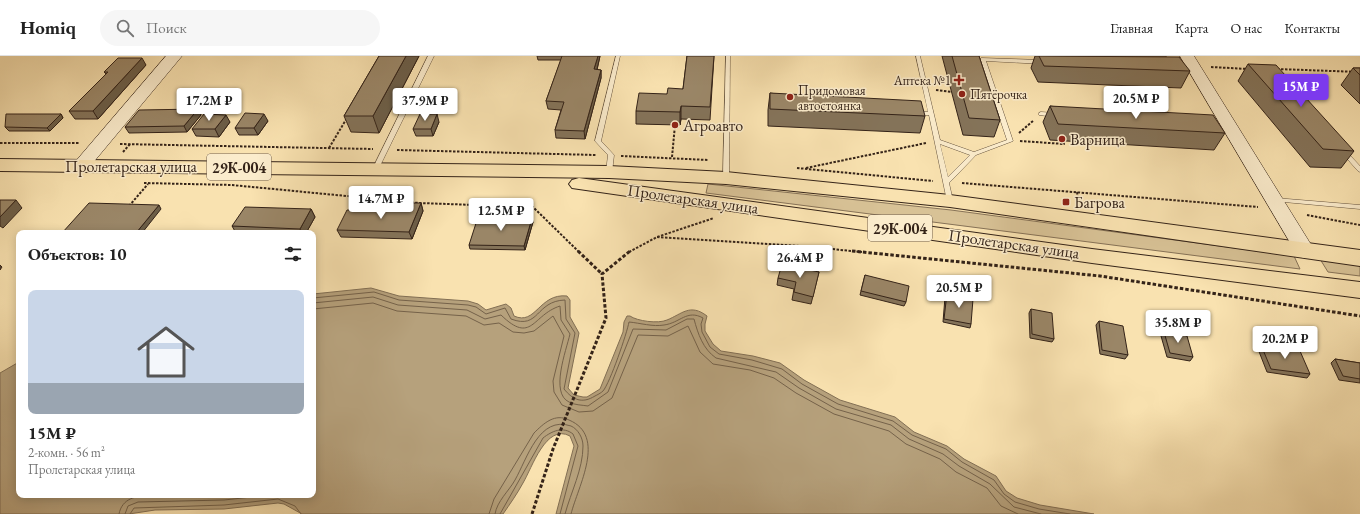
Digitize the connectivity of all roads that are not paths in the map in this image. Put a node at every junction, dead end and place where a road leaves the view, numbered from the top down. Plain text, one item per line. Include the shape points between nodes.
1 (174, 56) edge
2 (431, 56) edge
3 (618, 56) edge
4 (728, 56) edge
5 (918, 56) edge
6 (982, 58) edge
7 (1051, 62) edge
8 (1188, 63) edge
9 (907, 113) edge
10 (931, 114) junction
11 (1041, 114) road end
12 (1064, 116) edge
13 (937, 141) junction
14 (1339, 147) edge
15 (974, 154) junction
16 (0, 165) edge
17 (82, 166) junction
18 (376, 168) junction
19 (726, 170) junction
20 (1360, 170) edge
21 (478, 171) junction
22 (610, 172) junction
23 (695, 176) junction
24 (948, 191) junction
25 (688, 198) junction
26 (1276, 204) junction
27 (1360, 207) edge
28 (1305, 251) junction
29 (1360, 258) edge
30 (1322, 285) junction
31 (1360, 290) edge

1 - 17 street
2 - 18 lane
3 - 22 lane via 598,141 611,155
4 - 19 lane
5 - 10 lane
6 - 7 lane
6 - 15 lane via 1010,141
8 - 26 street via 1223,124
9 - 10 lane
10 - 13 lane
11 - 12 lane
13 - 15 lane
13 - 24 lane
14 - 20 lane
15 - 24 lane
16 - 17 main road, Пролетарская улица / 29К-004
17 - 18 main road, Пролетарская улица / 29К-004
18 - 21 main road, Пролетарская улица / 29К-004
19 - 23 main road, Пролетарская улица
19 - 24 main road, Пролетарская улица via 777,184
21 - 22 main road, Пролетарская улица
21 - 25 main road, Пролетарская улица / 29К-004
22 - 23 main road, Пролетарская улица
23 - 25 main road
24 - 28 main road, Пролетарская улица
25 - 30 main road, Пролетарская улица / 29К-004 via 1100,257
26 - 27 lane
26 - 28 street
28 - 29 main road, Пролетарская улица
28 - 30 main road
30 - 31 main road, Пролетарская улица / 29К-004

